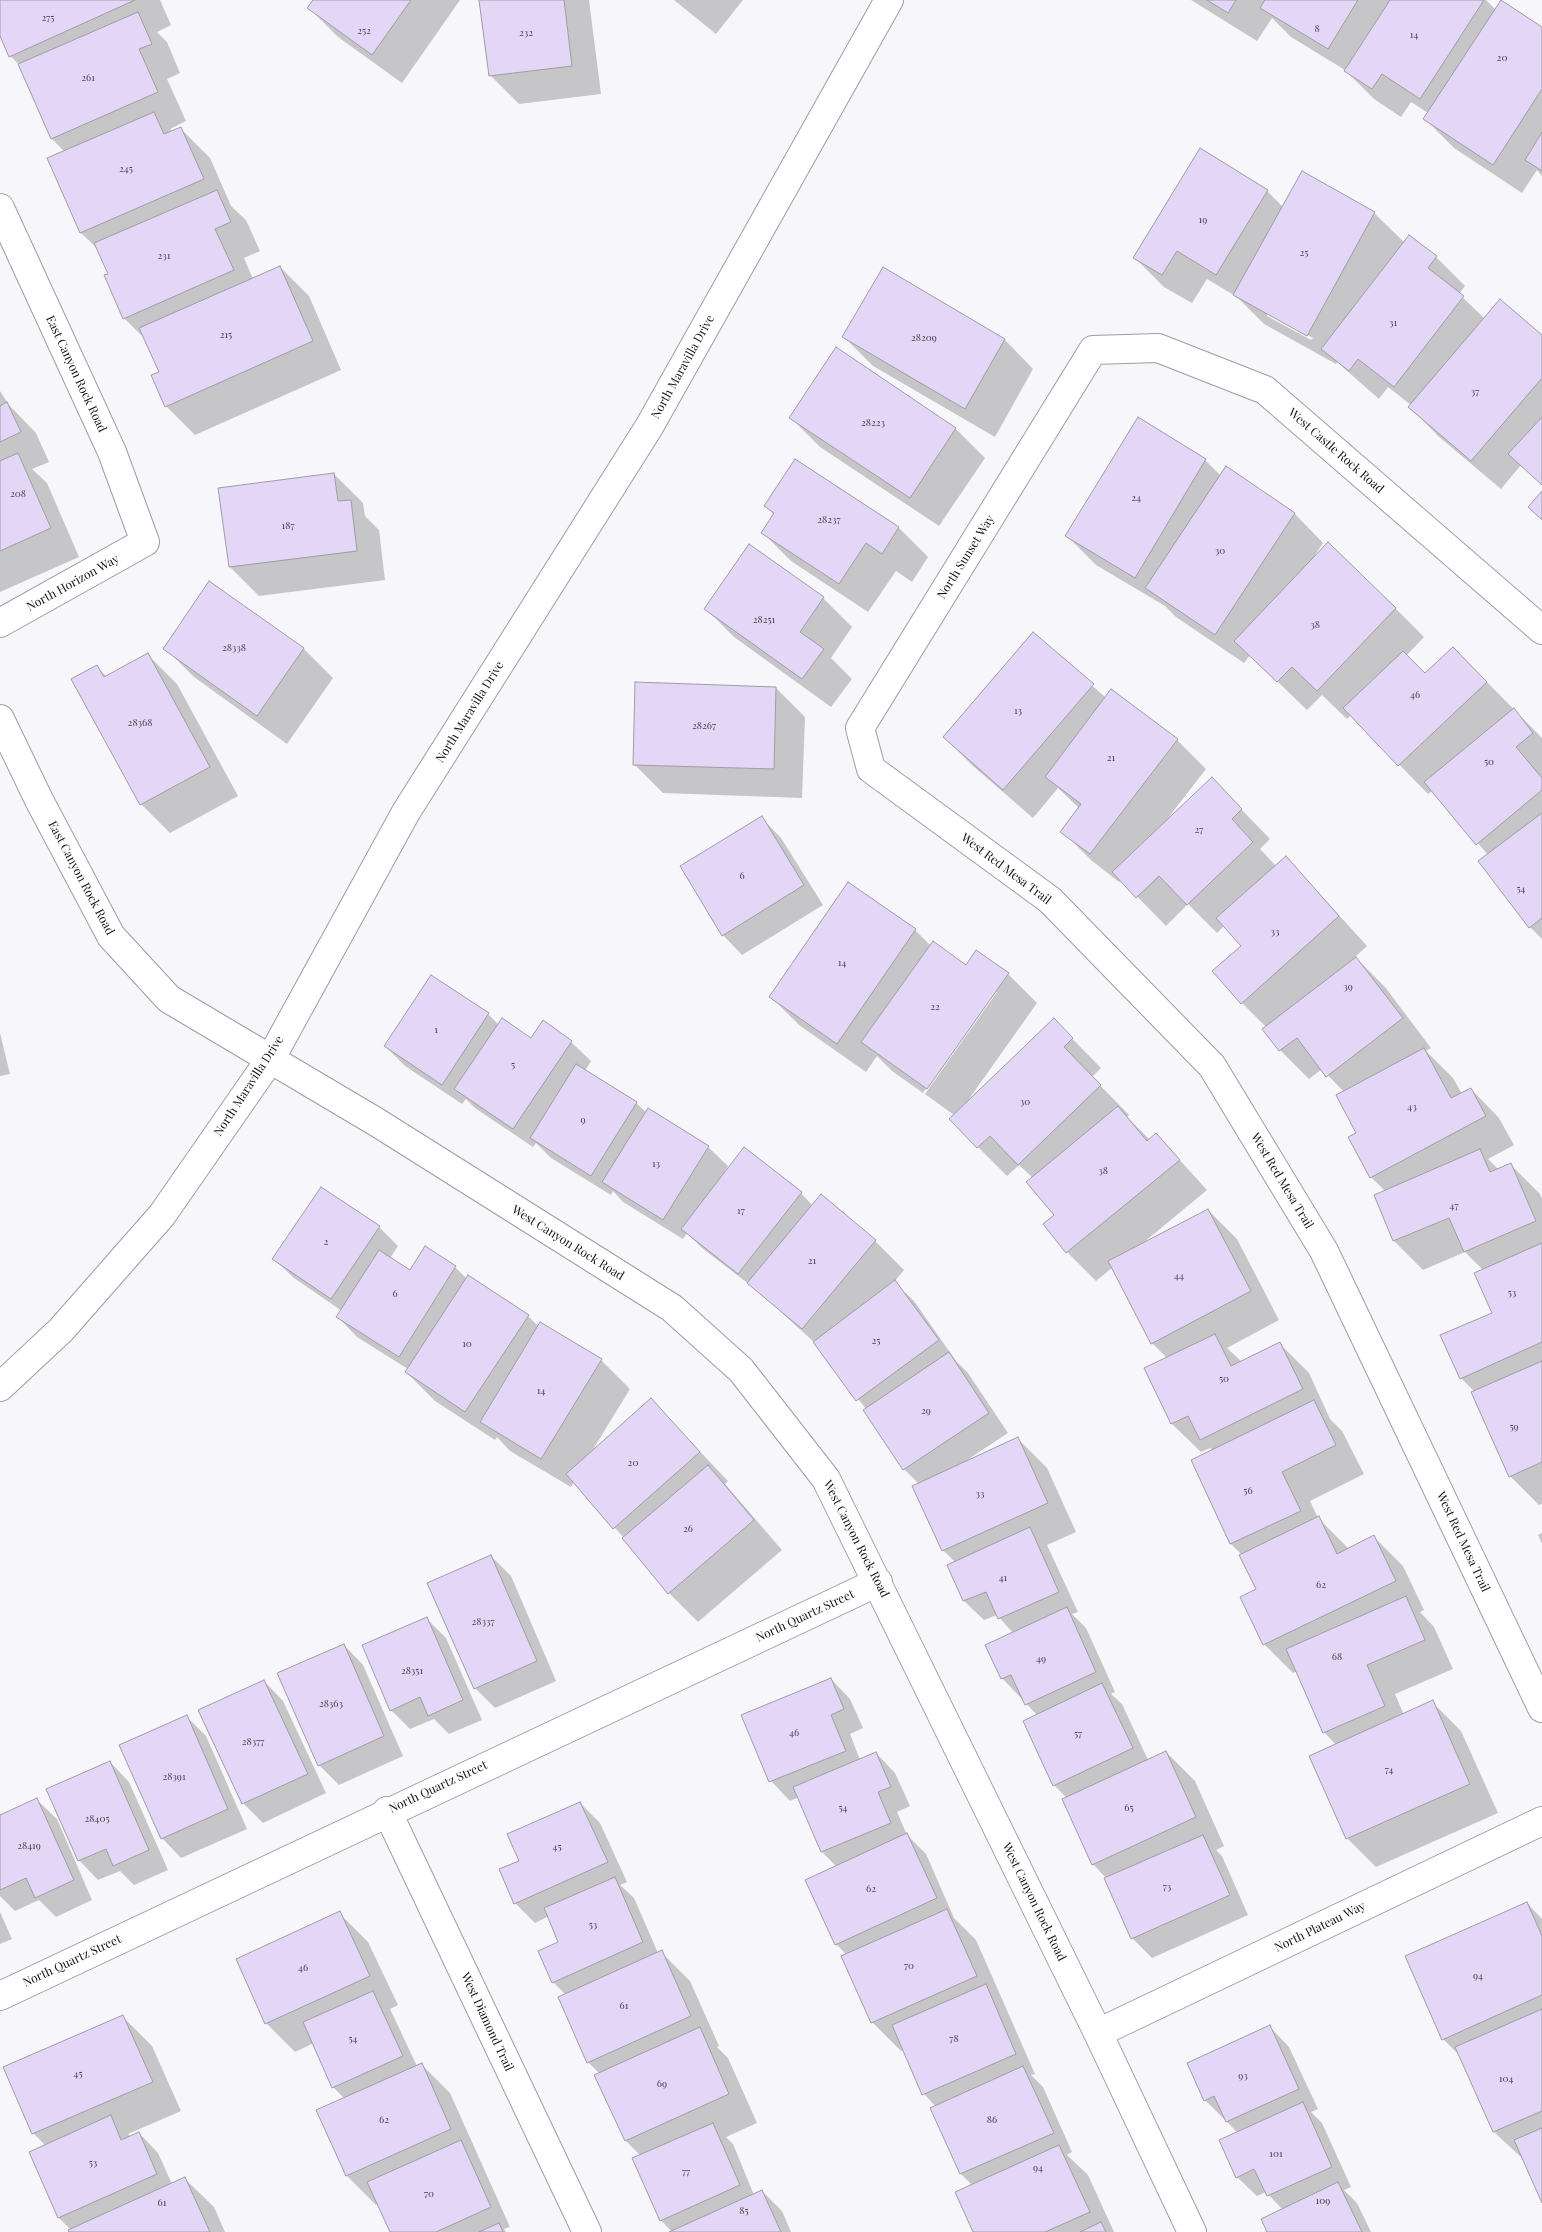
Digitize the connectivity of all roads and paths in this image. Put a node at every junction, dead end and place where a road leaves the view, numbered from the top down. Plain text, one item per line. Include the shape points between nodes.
1 (889, 0) edge
2 (0, 208) edge
3 (1093, 350) joint
4 (145, 542) joint
5 (0, 623) edge
6 (1542, 630) edge
7 (0, 719) edge
8 (871, 769) joint
9 (271, 1058) junction
10 (0, 1386) edge
11 (878, 1582) junction
12 (1542, 1708) edge
13 (386, 1811) junction
14 (1542, 1821) edge
15 (0, 1996) edge
16 (1098, 2033) junction
17 (587, 2232) edge
18 (1192, 2232) edge

1 - 9 street, North Maravilla Drive via 649,427 406,812
2 - 4 street, East Canyon Rock Road via 112,452
3 - 6 street, West Castle Rock Road via 1158,348 1265,390
3 - 8 street, North Sunset Way via 860,728
4 - 5 street, North Horizon Way
7 - 9 street, East Canyon Rock Road via 111,936 169,999
8 - 12 street, West Red Mesa Trail via 1050,900 1212,1066 1324,1251
9 - 10 street, North Maravilla Drive via 162,1215 61,1330
9 - 11 street, West Canyon Rock Road via 672,1308 741,1370 826,1479
11 - 13 street, North Quartz Street
11 - 16 street, West Canyon Rock Road
13 - 15 street, North Quartz Street
13 - 17 street, West Diamond Trail
14 - 16 street, North Plateau Way
16 - 18 street, West Canyon Rock Road

